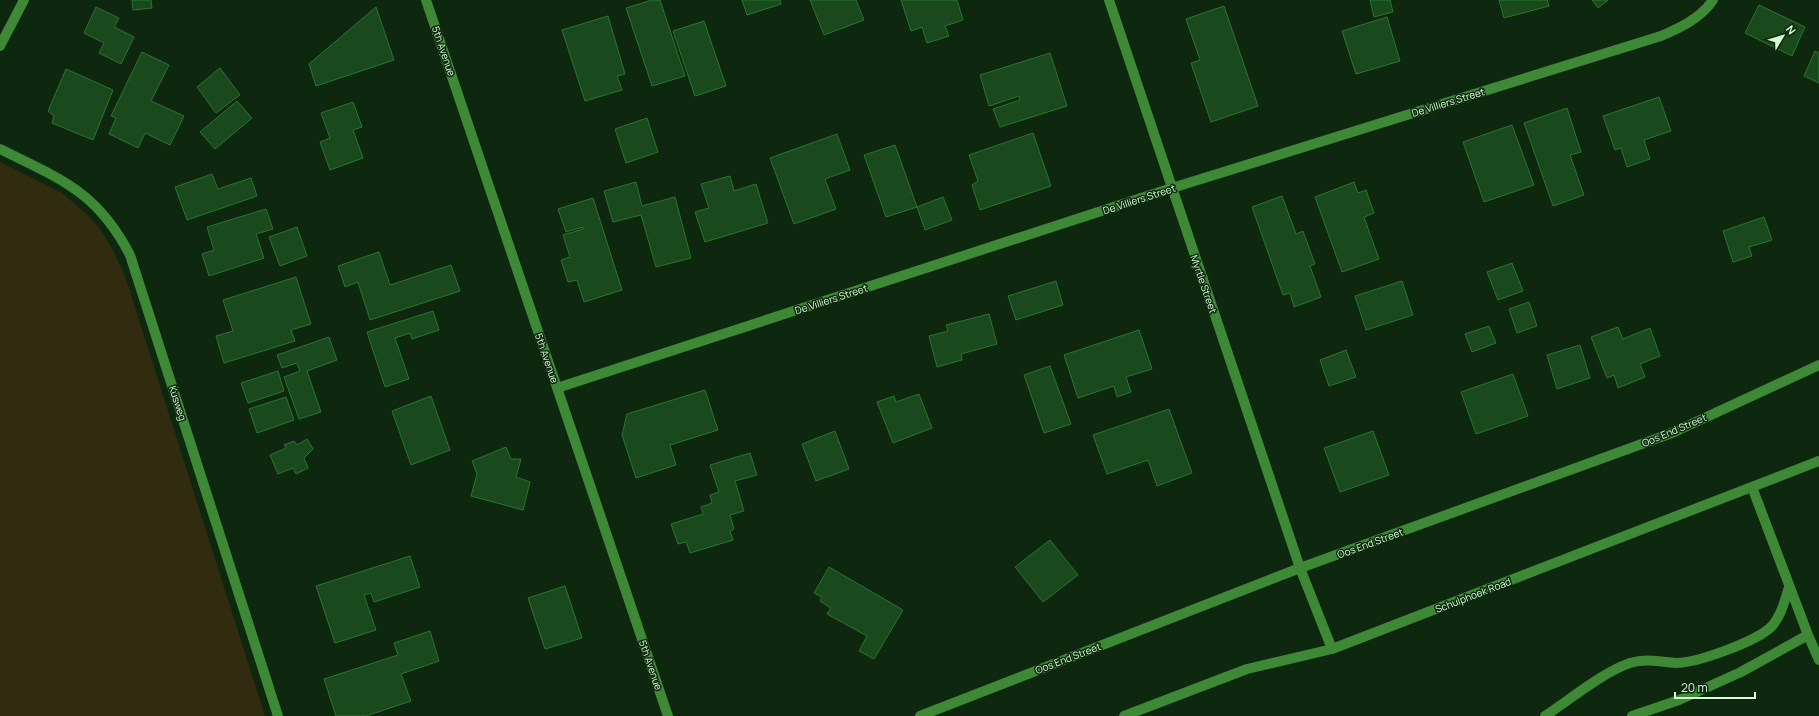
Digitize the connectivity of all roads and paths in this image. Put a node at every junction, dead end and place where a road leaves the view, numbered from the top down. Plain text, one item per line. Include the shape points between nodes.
1 (24, 0) edge
2 (426, 0) edge
3 (1109, 0) edge
4 (1713, 0) edge
5 (0, 46) edge
6 (0, 149) edge
7 (1172, 188) junction
8 (1819, 365) edge
9 (557, 388) junction
10 (1819, 462) edge
11 (1752, 487) junction
12 (1300, 568) junction
13 (1790, 587) junction
14 (1808, 636) junction
15 (1332, 649) junction
16 (1819, 660) edge
17 (278, 716) edge
18 (668, 716) edge
19 (920, 716) edge
20 (1124, 716) edge
21 (1545, 716) edge
22 (1632, 716) edge

1 - 5 street
2 - 9 street, 5th Avenue
3 - 7 street, Myrtle Street
4 - 7 street, De Villiers Street via 1686,24 1661,36
6 - 17 street, Kusweg via 81,193 108,218 130,255
7 - 9 street, De Villiers Street
7 - 12 street, Myrtle Street
8 - 12 street, Oos End Street via 1672,433
9 - 18 street, 5th Avenue
10 - 11 street, Schulphoek Road
11 - 13 street
11 - 15 street, Schulphoek Road
12 - 15 street, Myrtle Street
12 - 19 street, Oos End Street
13 - 14 street
13 - 21 street via 1783,608 1772,626 1754,638 1691,661 1632,662 1619,667
14 - 16 street
14 - 22 street via 1742,672 1679,700
15 - 20 street, Schulphoek Road via 1247,669

